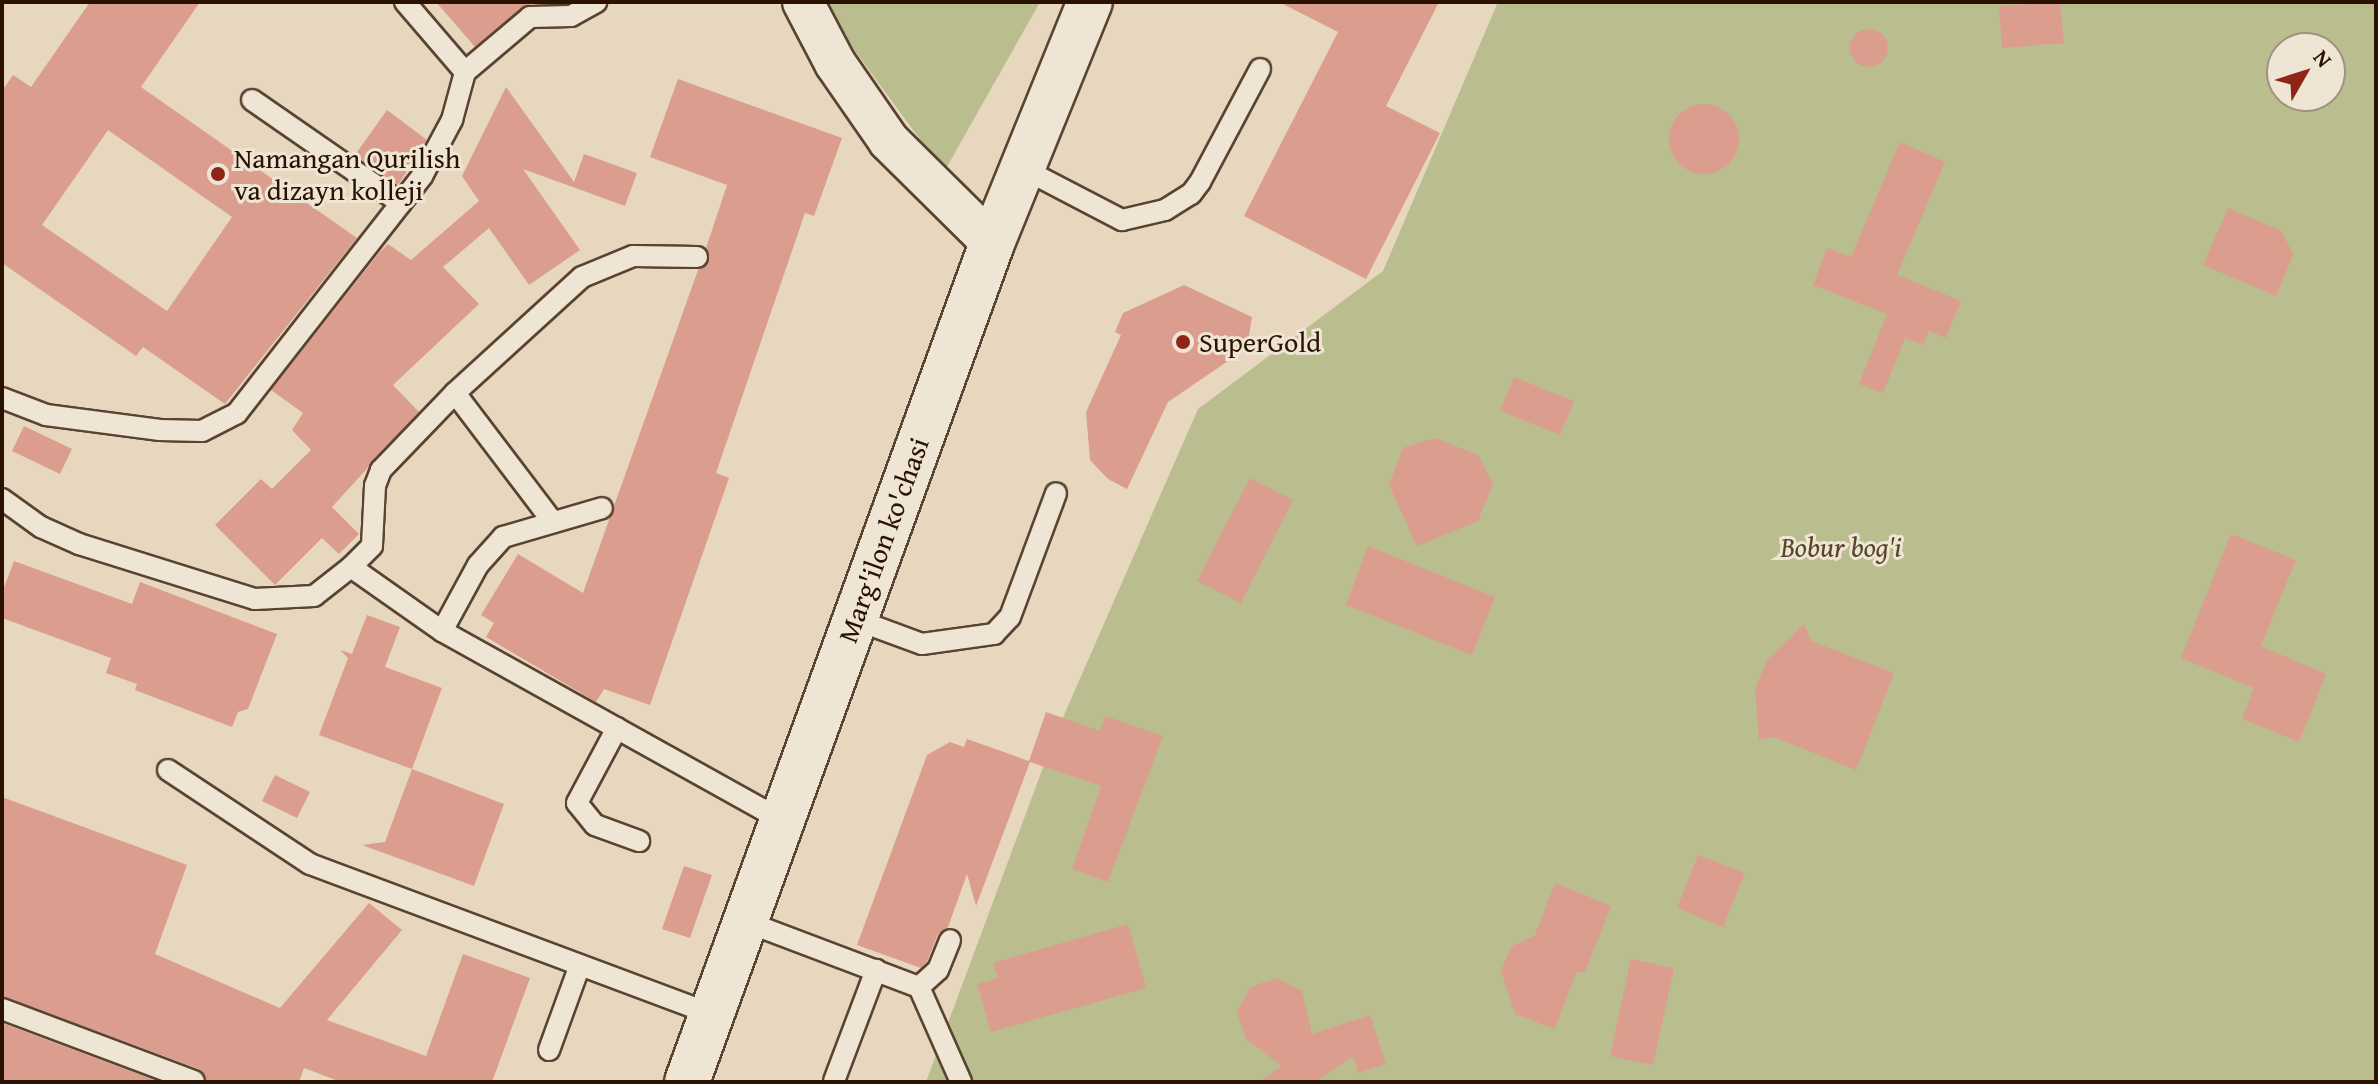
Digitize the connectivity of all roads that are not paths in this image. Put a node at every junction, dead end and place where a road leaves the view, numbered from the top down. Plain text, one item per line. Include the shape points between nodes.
1 (405, 2) edge
2 (596, 2) edge
3 (803, 2) edge
4 (1090, 2) edge
5 (1260, 69) dead end
6 (465, 72) junction
7 (252, 100) dead end
8 (1020, 167) junction
9 (401, 203) junction
10 (992, 243) junction
11 (697, 257) dead end
12 (455, 393) junction
13 (2, 398) edge
14 (1056, 493) dead end
15 (2, 499) edge
16 (602, 508) dead end
17 (553, 522) junction
18 (351, 567) junction
19 (854, 619) junction
20 (442, 631) junction
21 (617, 728) junction
22 (168, 770) dead end
23 (780, 819) junction
24 (639, 841) dead end
25 (744, 921) junction
26 (950, 940) dead end
27 (580, 965) junction
28 (876, 970) junction
29 (919, 987) junction
30 (2, 1009) edge
31 (711, 1014) junction
32 (549, 1050) dead end
33 (194, 1081) edge
34 (834, 1081) edge
35 (687, 1082) edge
36 (961, 1082) edge

1 - 6 lane
2 - 6 lane via 571,16 530,17
3 - 10 street via 835,63 889,141
4 - 8 main road, Marg'ilon ko'chasi
5 - 8 lane via 1200,182 1165,210 1122,220
6 - 9 lane via 452,120
7 - 9 lane
8 - 10 main road, Marg'ilon ko'chasi
9 - 13 lane via 237,413 202,431 46,415
10 - 19 main road, Marg'ilon ko'chasi
11 - 12 lane via 633,256 582,277
12 - 17 lane
12 - 18 lane via 381,470 375,486 372,546
14 - 19 lane via 1010,617 994,634 922,644
15 - 18 lane via 41,527 79,544 255,599 314,596
16 - 17 lane
17 - 20 lane via 503,537 489,549
18 - 20 lane
19 - 23 main road, Marg'ilon ko'chasi
20 - 21 lane
21 - 23 lane
21 - 24 lane via 577,803 595,825
22 - 27 lane via 310,864
23 - 25 main road, Marg'ilon ko'chasi
25 - 28 lane
25 - 31 main road, Marg'ilon ko'chasi
26 - 29 lane via 938,970
27 - 31 lane
27 - 32 lane
28 - 29 lane
28 - 34 lane
29 - 36 lane
30 - 33 lane
31 - 35 main road, Marg'ilon ko'chasi

